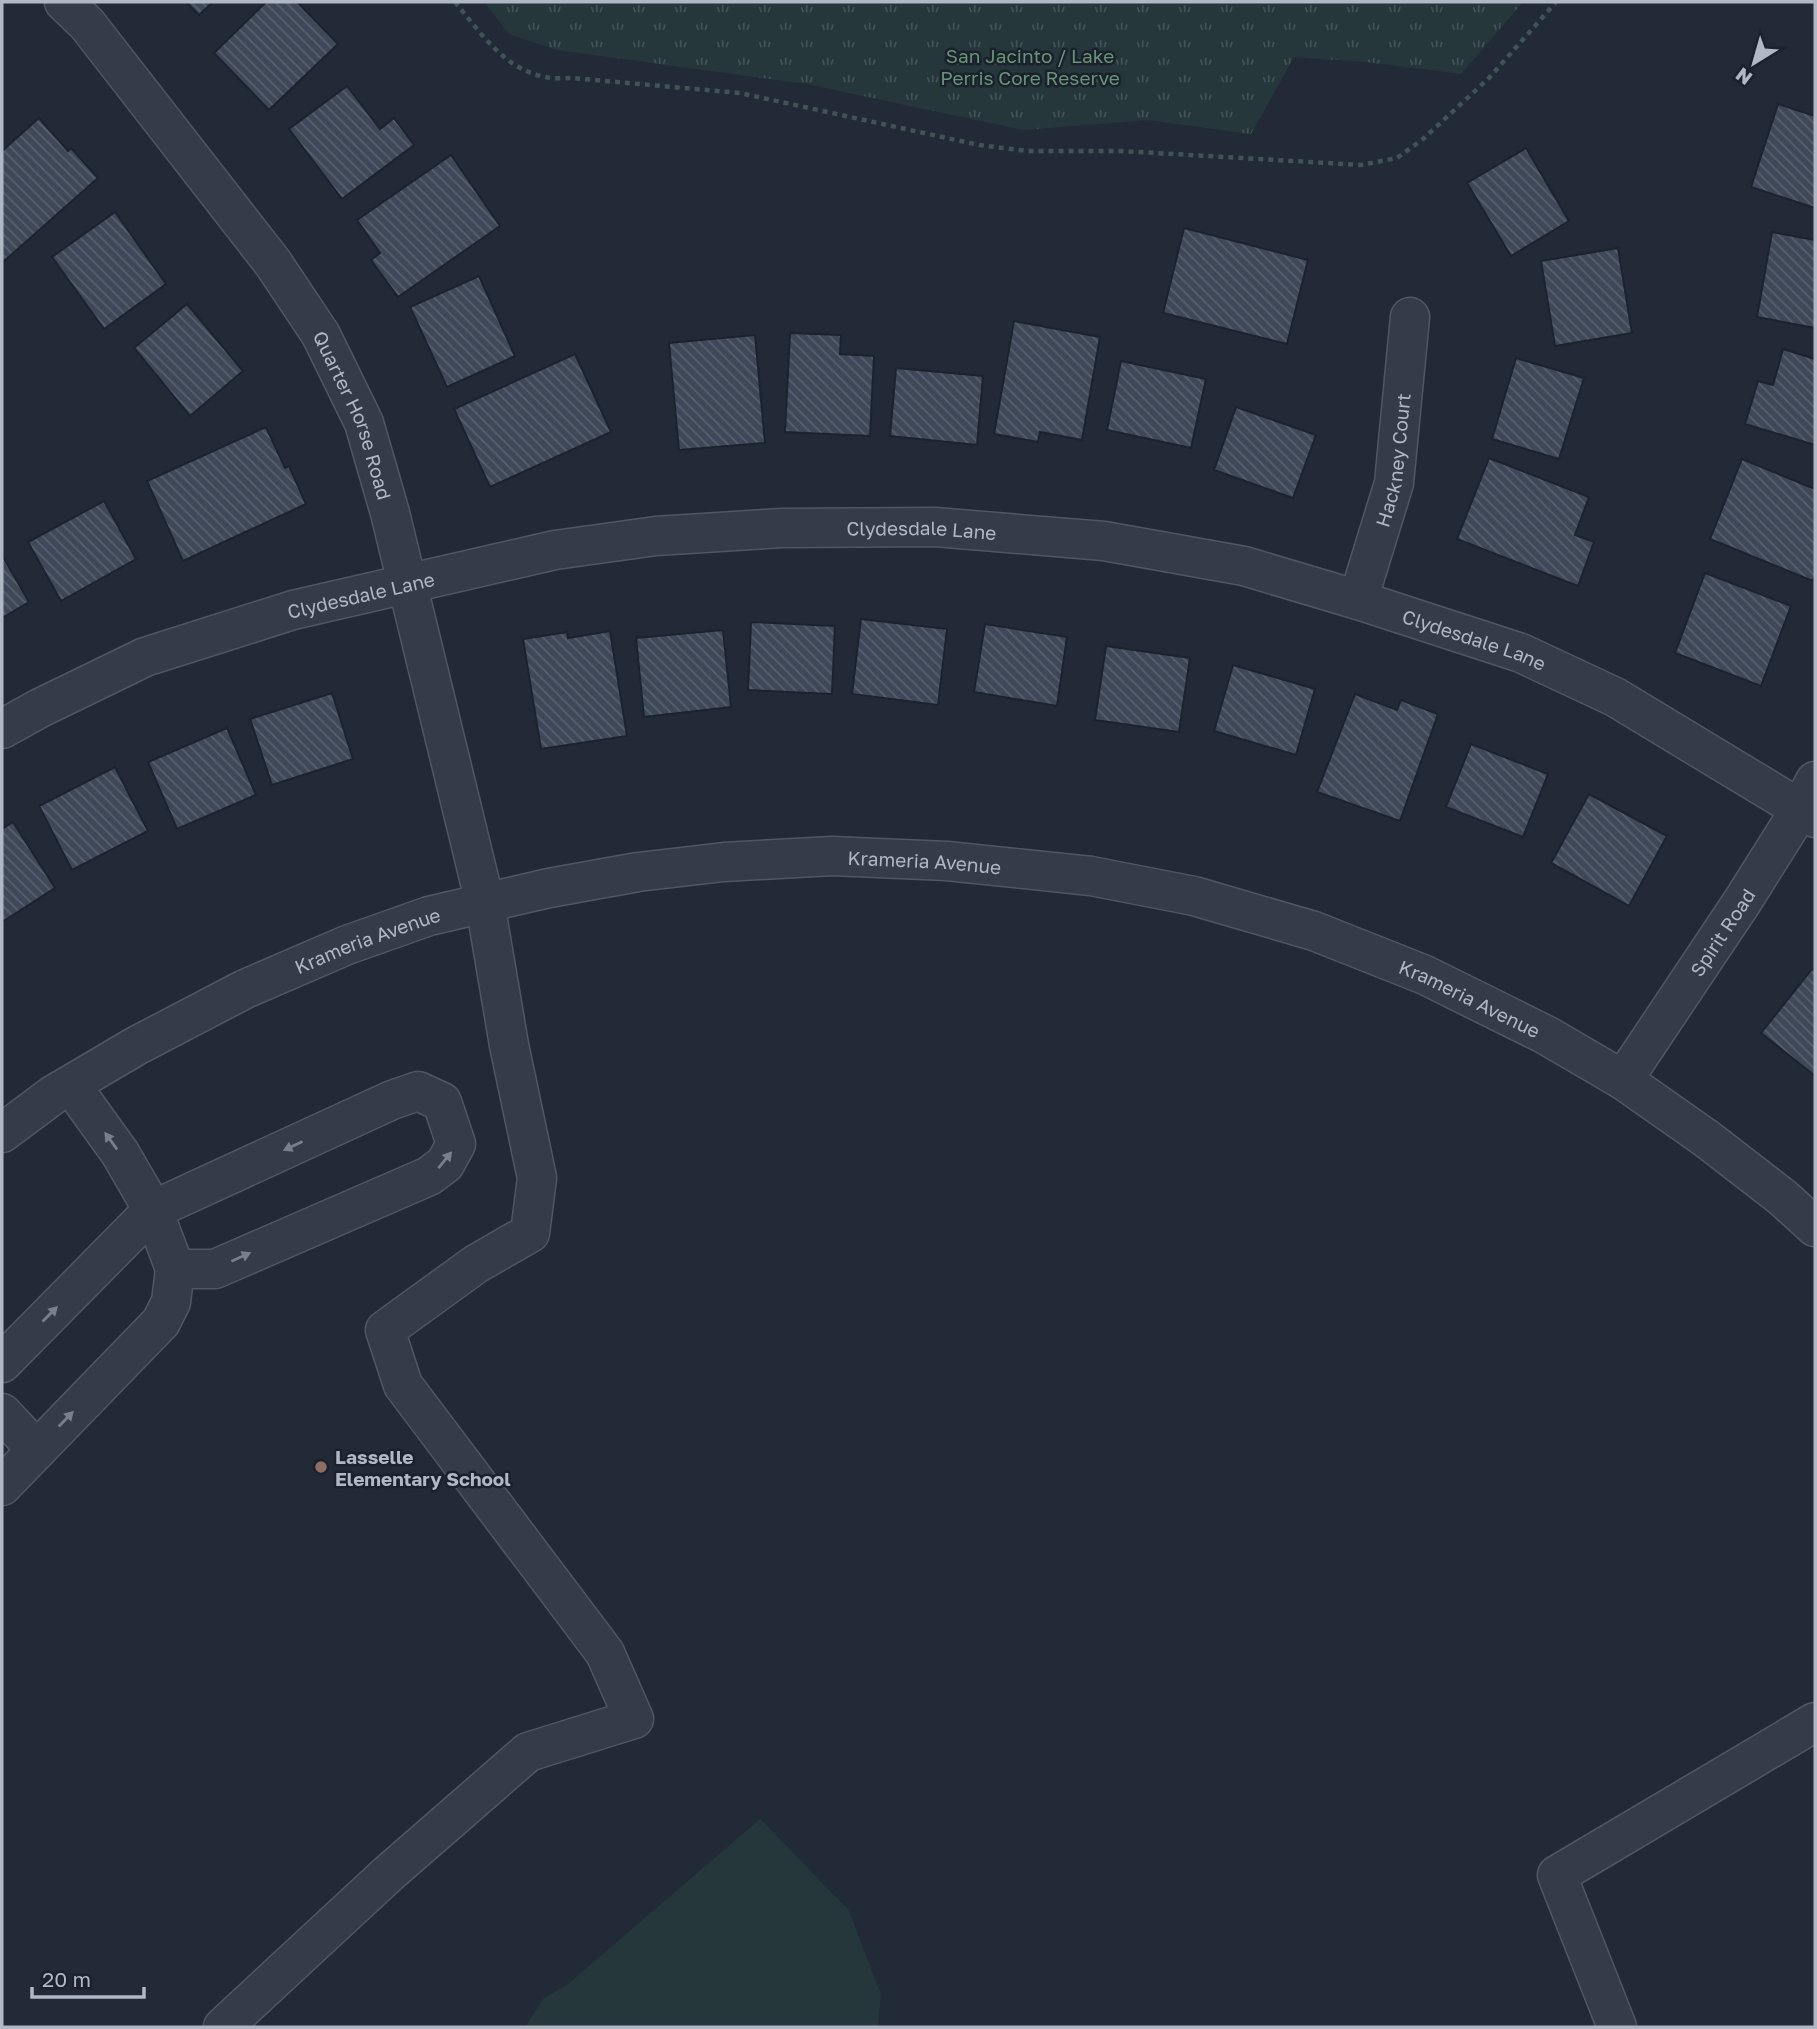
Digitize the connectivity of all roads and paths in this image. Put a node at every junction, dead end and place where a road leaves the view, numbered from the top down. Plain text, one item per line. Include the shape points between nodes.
1 (64, 2) edge
2 (455, 2) edge
3 (1556, 2) edge
4 (1409, 317) dead end
5 (407, 584) junction
6 (1358, 600) junction
7 (2, 729) edge
8 (1811, 802) edge
9 (485, 903) junction
10 (1623, 1080) junction
11 (71, 1085) junction
12 (2, 1133) edge
13 (153, 1210) junction
14 (1815, 1227) edge
15 (175, 1269) junction
16 (2, 1363) edge
17 (2, 1412) edge
18 (37, 1450) junction
19 (2, 1486) edge
20 (1815, 1722) edge
21 (223, 2027) edge
22 (1618, 2027) edge

1 - 5 street, Quarter Horse Road via 87,24 274,263 321,335 364,423
2 - 3 path via 502,56 545,78 740,93 979,145 1027,151 1122,151 1361,165 1396,158 1423,139 1489,78
4 - 6 street, Hackney Court via 1394,483
5 - 6 street, Clydesdale Lane via 555,550 656,536 782,528 934,527 1104,541 1244,566
5 - 7 street, Clydesdale Lane via 293,610 145,657
5 - 9 street, Quarter Horse Road
6 - 8 street, Clydesdale Lane via 1521,653 1615,697
8 - 10 street, Spirit Road
9 - 10 street, Krameria Avenue via 639,872 832,856 947,861 1091,876 1194,896 1314,931 1425,975 1546,1035
9 - 11 street, Krameria Avenue via 429,916 347,945 245,989
9 - 21 street, Quarter Horse Road via 537,1178 530,1233 476,1264 385,1329 402,1385 605,1653 634,1719 528,1752
10 - 14 street, Krameria Avenue via 1707,1139
11 - 12 street, Krameria Avenue
13 -> 11 street via 120,1153
13 - 15 street
15 -> 13 street via 215,1269 429,1175 445,1164 456,1144 442,1102 418,1091 393,1100
16 -> 13 street
18 -> 15 street via 161,1322 171,1302
17 - 18 street
18 - 19 street
20 - 22 street via 1558,1875

